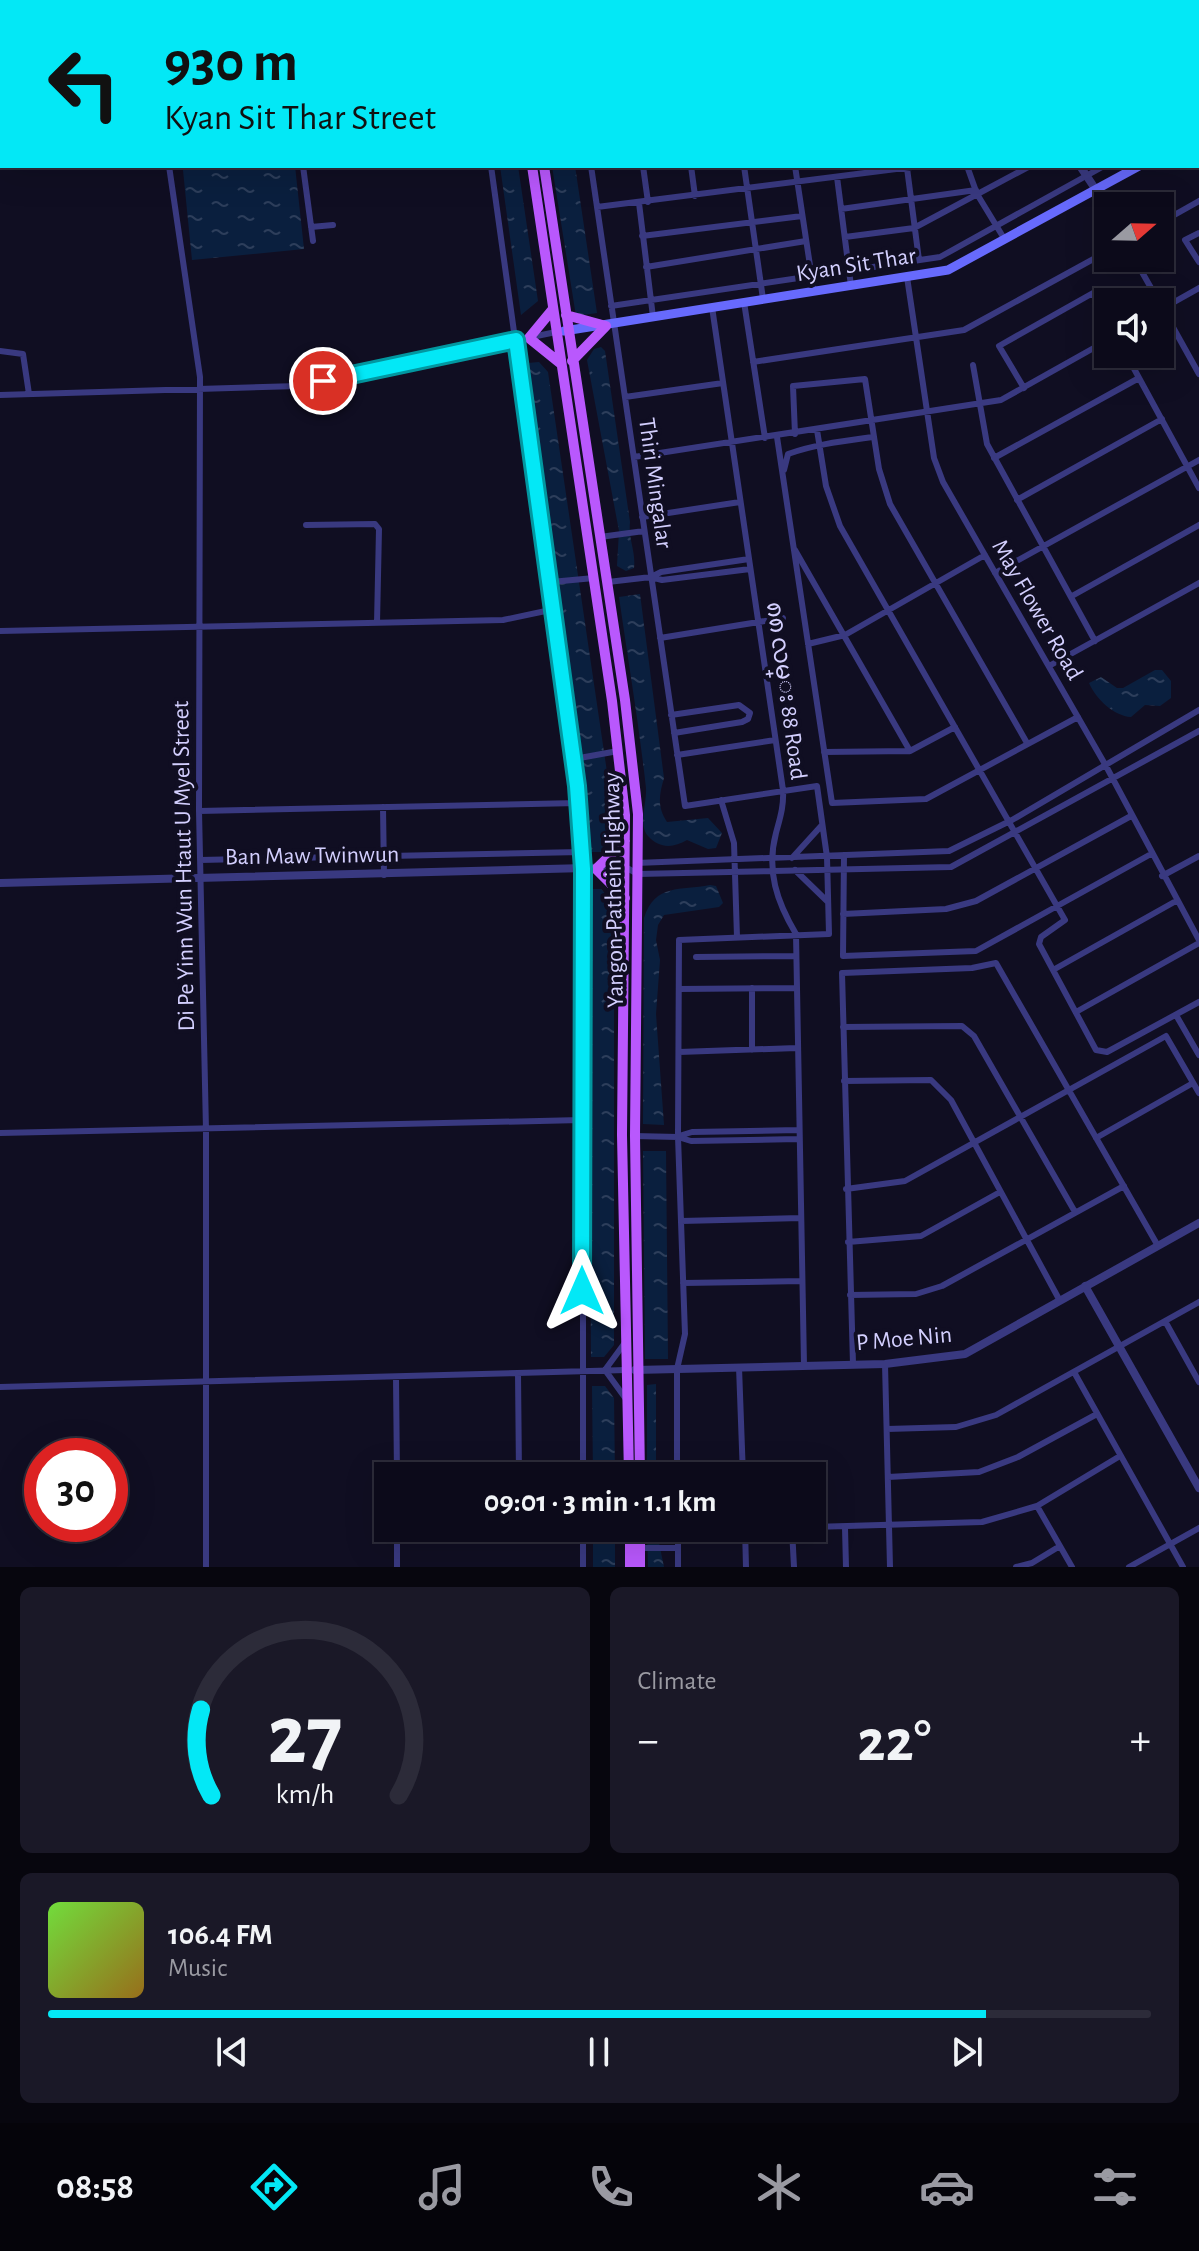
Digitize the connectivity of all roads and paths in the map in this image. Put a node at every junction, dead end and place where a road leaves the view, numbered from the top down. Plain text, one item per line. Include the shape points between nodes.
1 (169, 168) edge
2 (303, 168) edge
3 (491, 168) edge
4 (532, 168) edge
5 (544, 168) edge
6 (591, 168) edge
7 (643, 168) edge
8 (691, 168) edge
9 (744, 168) edge
10 (795, 168) edge
11 (846, 168) edge
12 (907, 168) edge
13 (968, 168) edge
14 (1081, 168) edge
15 (1101, 168) edge
16 (1135, 168) edge
17 (1019, 169) edge
18 (847, 176) junction
19 (1087, 176) junction
20 (837, 177) junction
21 (797, 182) junction
22 (748, 190) junction
23 (1096, 190) junction
24 (977, 192) junction
25 (695, 196) junction
26 (911, 199) junction
27 (1199, 201) edge
28 (648, 202) junction
29 (639, 203) junction
30 (597, 207) junction
31 (841, 209) junction
32 (1174, 215) edge
33 (802, 216) junction
34 (752, 222) junction
35 (333, 225) dead end
36 (997, 226) junction
37 (311, 227) junction
38 (914, 228) junction
39 (1199, 233) edge
40 (642, 236) junction
41 (845, 237) junction
42 (1005, 240) junction
43 (313, 241) dead end
44 (806, 241) junction
45 (756, 249) junction
46 (1094, 259) edge
47 (919, 260) junction
48 (1199, 262) edge
49 (646, 267) junction
50 (849, 271) junction
51 (811, 276) junction
52 (907, 277) junction
53 (761, 284) junction
54 (851, 286) junction
55 (1199, 288) edge
56 (814, 292) junction
57 (1094, 295) edge
58 (763, 299) junction
59 (651, 300) junction
60 (1174, 300) edge
61 (744, 302) junction
62 (611, 306) junction
63 (712, 307) junction
64 (553, 309) junction
65 (566, 315) junction
66 (653, 317) junction
67 (610, 325) junction
68 (1174, 330) edge
69 (568, 331) junction
70 (556, 332) junction
71 (915, 336) junction
72 (529, 338) junction
73 (516, 340) junction
74 (1094, 348) edge
75 (0, 351) edge
76 (572, 361) junction
77 (753, 362) junction
78 (560, 363) junction
79 (973, 365) dead end
80 (1134, 368) edge
81 (1199, 374) edge
82 (1139, 378) junction
83 (723, 383) junction
84 (1024, 388) junction
85 (200, 391) junction
86 (29, 394) junction
87 (0, 395) edge
88 (625, 397) junction
89 (980, 403) junction
90 (927, 412) junction
91 (1162, 419) junction
92 (871, 421) junction
93 (817, 430) junction
94 (795, 434) junction
95 (777, 437) junction
96 (873, 437) junction
97 (765, 438) junction
98 (732, 444) junction
99 (820, 444) junction
100 (634, 457) junction
101 (994, 458) junction
102 (1199, 460) edge
103 (1188, 467) junction
104 (783, 478) junction
105 (1199, 488) edge
106 (1017, 500) junction
107 (740, 502) junction
108 (642, 517) junction
109 (306, 525) dead end
110 (1199, 525) edge
111 (644, 531) junction
112 (600, 537) junction
113 (1044, 546) junction
114 (794, 547) junction
115 (985, 555) junction
116 (749, 559) junction
117 (702, 565) junction
118 (750, 569) junction
119 (995, 573) junction
120 (704, 575) junction
121 (651, 577) junction
122 (594, 578) junction
123 (553, 582) junction
124 (608, 582) junction
125 (935, 583) junction
126 (1199, 583) edge
127 (1072, 596) junction
128 (555, 609) junction
129 (888, 609) junction
130 (783, 618) dead end
131 (758, 622) junction
132 (377, 623) junction
133 (198, 626) junction
134 (0, 631) edge
135 (845, 635) junction
136 (660, 638) junction
137 (1095, 641) junction
138 (808, 644) junction
139 (1049, 666) junction
140 (1199, 710) edge
141 (671, 715) junction
142 (1078, 717) junction
143 (955, 727) junction
144 (1199, 731) edge
145 (674, 733) junction
146 (775, 740) junction
147 (1027, 743) junction
148 (618, 751) junction
149 (910, 751) junction
150 (824, 752) junction
151 (677, 755) junction
152 (576, 759) junction
153 (1106, 766) junction
154 (979, 769) junction
155 (1113, 779) junction
156 (783, 790) junction
157 (721, 800) junction
158 (578, 803) junction
159 (383, 807) junction
160 (199, 811) junction
161 (1131, 816) junction
162 (1010, 821) junction
163 (822, 825) junction
164 (1017, 833) junction
165 (625, 841) junction
166 (581, 852) junction
167 (1151, 854) junction
168 (844, 855) junction
169 (384, 856) junction
170 (1199, 856) edge
171 (827, 857) junction
172 (792, 858) junction
173 (771, 859) junction
174 (200, 860) junction
175 (735, 860) junction
176 (638, 862) junction
177 (625, 867) junction
178 (583, 869) junction
179 (596, 869) junction
180 (828, 869) junction
181 (844, 869) junction
182 (1034, 869) junction
183 (771, 870) junction
184 (795, 870) junction
185 (736, 872) junction
186 (638, 874) junction
187 (384, 875) junction
188 (1162, 876) junction
189 (200, 879) junction
190 (0, 883) edge
191 (625, 898) junction
192 (1176, 901) junction
193 (828, 902) junction
194 (1057, 908) junction
195 (843, 914) junction
196 (796, 934) junction
197 (737, 937) junction
198 (1199, 942) edge
199 (796, 956) junction
200 (696, 957) dead end
201 (1053, 970) junction
202 (752, 988) junction
203 (796, 988) junction
204 (679, 989) junction
205 (1199, 1002) edge
206 (1076, 1012) junction
207 (1176, 1015) junction
208 (843, 1027) junction
209 (797, 1048) junction
210 (752, 1050) junction
211 (679, 1052) junction
212 (1199, 1055) edge
213 (844, 1081) junction
214 (1193, 1083) junction
215 (1069, 1091) junction
216 (1199, 1093) edge
217 (1021, 1117) junction
218 (581, 1120) junction
219 (206, 1130) junction
220 (798, 1130) junction
221 (0, 1133) edge
222 (622, 1135) junction
223 (635, 1136) junction
224 (678, 1137) junction
225 (1096, 1138) junction
226 (798, 1139) junction
227 (973, 1143) junction
228 (1124, 1186) junction
229 (846, 1189) junction
230 (1000, 1192) junction
231 (1075, 1212) junction
232 (801, 1218) junction
233 (681, 1221) junction
234 (1199, 1223) edge
235 (1026, 1239) junction
236 (848, 1242) junction
237 (1158, 1246) junction
238 (802, 1281) junction
239 (683, 1283) junction
240 (1085, 1286) junction
241 (850, 1295) junction
242 (1060, 1301) junction
243 (1199, 1302) edge
244 (1165, 1321) junction
245 (627, 1342) junction
246 (1119, 1346) junction
247 (853, 1364) junction
248 (885, 1364) junction
249 (804, 1365) junction
250 (739, 1367) junction
251 (677, 1369) junction
252 (605, 1370) junction
253 (626, 1370) junction
254 (640, 1370) junction
255 (583, 1371) junction
256 (1074, 1372) junction
257 (518, 1373) junction
258 (396, 1378) junction
259 (1199, 1382) edge
260 (206, 1383) junction
261 (0, 1387) edge
262 (628, 1401) junction
263 (1097, 1414) junction
264 (887, 1429) junction
265 (1120, 1456) junction
266 (397, 1462) edge
267 (519, 1462) edge
268 (583, 1462) edge
269 (629, 1462) edge
270 (642, 1462) edge
271 (677, 1462) edge
272 (742, 1462) edge
273 (1195, 1471) edge
274 (888, 1477) junction
275 (1199, 1488) edge
276 (1037, 1506) junction
277 (889, 1527) junction
278 (826, 1528) edge
279 (845, 1528) junction
280 (1199, 1528) edge
281 (397, 1542) edge
282 (583, 1542) edge
283 (630, 1542) edge
284 (641, 1542) edge
285 (678, 1542) edge
286 (745, 1542) edge
287 (793, 1542) edge
288 (1170, 1544) junction
289 (1060, 1546) junction
290 (642, 1548) junction
291 (678, 1548) junction
292 (206, 1567) edge
293 (397, 1567) edge
294 (583, 1567) edge
295 (630, 1567) edge
296 (640, 1567) edge
297 (678, 1567) edge
298 (746, 1567) edge
299 (794, 1567) edge
300 (846, 1567) edge
301 (890, 1567) edge
302 (1016, 1567) edge
303 (1072, 1567) edge
304 (1129, 1567) edge
305 (1183, 1567) edge

1 - 85 street, Di Pe Yinn Wun Htaut U Myel Street
2 - 37 street
3 - 73 street
4 - 64 main road, Yangon-Pathein Highway
5 - 65 main road, Yangon-Pathein Highway
6 - 30 street, Thiri Mingalar
7 - 28 street
8 - 25 street
9 - 22 street
10 - 21 street
11 - 18 street
12 - 18 street
12 - 26 street
13 - 24 street
14 - 19 street
15 - 19 street
16 - 23 main road, Kyan Sit Thar
17 - 24 street
18 - 20 street
19 - 23 street
19 - 36 street
20 - 21 street
20 - 31 street
21 - 22 street
21 - 33 street
22 - 25 street
22 - 34 street
23 - 42 main road, Kyan Sit Thar
24 - 26 street
24 - 36 street
24 - 38 street
25 - 28 street
26 - 31 street
26 - 38 street
27 - 32 street
28 - 29 street
29 - 30 street
29 - 40 street
30 - 62 street, Thiri Mingalar
31 - 41 street
33 - 34 street
33 - 44 street
34 - 40 street
34 - 45 street
35 - 37 street
36 - 42 street
36 - 47 street via 940,257
37 - 43 street
38 - 41 street
38 - 47 street
39 - 48 street via 1185,240
40 - 49 street
41 - 50 street
42 - 52 main road, Kyan Sit Thar via 948,270
44 - 45 street
44 - 51 street
45 - 49 street
45 - 53 street
46 - 71 street via 964,330
47 - 50 street
49 - 59 street
50 - 51 street
50 - 54 street
51 - 53 street
51 - 56 street
52 - 54 main road, Kyan Sit Thar
52 - 71 street, May Flower Road
53 - 58 street
53 - 59 street
54 - 56 main road, Kyan Sit Thar
55 - 60 street
56 - 58 main road, Kyan Sit Thar
57 - 84 street via 999,346
58 - 61 main road, Kyan Sit Thar
59 - 62 street
59 - 66 street
61 - 63 main road, Kyan Sit Thar
61 - 77 street
62 - 67 street, Thiri Mingalar
63 - 66 main road, Kyan Sit Thar
63 - 83 street, ၈၈ လမ္း 88 Road
64 - 70 main road, Yangon-Pathein Highway
64 - 72 main road
65 - 67 main road
65 - 69 main road, Yangon-Pathein Highway
66 - 67 main road, Kyan Sit Thar
67 - 69 main road, Kyan Sit Thar
67 - 76 main road
67 - 88 street, Thiri Mingalar
68 - 81 street
69 - 70 main road, Kyan Sit Thar
69 - 76 main road, Yangon-Pathein Highway
70 - 72 street
70 - 78 main road, Yangon-Pathein Highway
71 - 77 street
71 - 90 street, May Flower Road
72 - 73 street
72 - 78 main road
73 - 85 street via 298,386
73 - 123 street
74 - 84 street
75 - 86 street via 23,354
76 - 112 main road, Yangon-Pathein Highway
77 - 97 street
78 - 122 main road, Yangon-Pathein Highway
79 - 89 street
80 - 82 street
82 - 91 street
82 - 101 street
83 - 88 street
83 - 98 street, ၈၈ လမ္း 88 Road
84 - 89 street
85 - 86 street
85 - 133 street, Di Pe Yinn Wun Htaut U Myel Street
86 - 87 street
88 - 100 street, Thiri Mingalar
89 - 90 street
89 - 101 street
90 - 92 street
90 - 115 street, May Flower Road via 943,482
91 - 103 street
91 - 106 street
92 - 93 street
92 - 94 street via 863,377 793,386
92 - 96 street
93 - 94 street
93 - 99 street
94 - 95 street
95 - 97 street
95 - 104 street
96 - 99 street
96 - 125 street via 890,504
97 - 98 street
98 - 100 street
98 - 107 street, ၈၈ လမ္း 88 Road
99 - 104 street via 788,454
99 - 129 street via 826,486 840,526
100 - 108 street, Thiri Mingalar
101 - 106 street
102 - 103 street
103 - 105 street
103 - 113 street
104 - 114 street
106 - 113 street
107 - 108 street
107 - 116 street, ၈၈ လမ္း 88 Road
108 - 111 street, Thiri Mingalar
109 - 132 street via 375,524 379,529
110 - 127 street
111 - 112 street
111 - 121 street, Thiri Mingalar
112 - 124 main road, Yangon-Pathein Highway
113 - 119 street
113 - 127 street
114 - 135 street
114 - 138 street
115 - 119 street, May Flower Road
115 - 125 street
116 - 117 street
116 - 118 street, ၈၈ လမ္း 88 Road
117 - 120 street
117 - 121 street
118 - 120 street
118 - 131 street, ၈၈ လမ္း 88 Road
119 - 139 street, May Flower Road
120 - 121 street
121 - 124 street
121 - 136 street, Thiri Mingalar
122 - 123 street
122 - 148 main road, Yangon-Pathein Highway
123 - 128 street
124 - 176 main road, Yangon-Pathein Highway via 634,774
125 - 129 street
125 - 147 street
126 - 137 street
127 - 137 street
128 - 132 street via 503,620
128 - 152 street
129 - 135 street
129 - 143 street
130 - 131 street
131 - 136 street
131 - 146 street, ၈၈ လမ္း 88 Road
132 - 133 street
133 - 134 street
133 - 160 street, Di Pe Yinn Wun Htaut U Myel Street
135 - 138 street
135 - 149 street
136 - 141 street, Thiri Mingalar
137 - 139 street
138 - 150 street
139 - 142 street, May Flower Road
140 - 153 street
141 - 145 street, Thiri Mingalar
141 - 145 street via 739,705 750,713 742,722
142 - 147 street
142 - 153 street, May Flower Road
143 - 149 street
143 - 154 street
144 - 155 street
145 - 151 street, Thiri Mingalar
146 - 151 street
146 - 156 street, ၈၈ လမ္း 88 Road
147 - 154 street
148 - 152 street
148 - 165 main road, Yangon-Pathein Highway
149 - 150 street
150 - 154 street via 832,803 926,799
151 - 157 street, Thiri Mingalar via 685,806
152 - 158 street
153 - 155 street, May Flower Road
153 - 162 street
154 - 162 street
155 - 161 street, May Flower Road
155 - 164 street
156 - 157 street
156 - 163 street via 817,786
156 - 173 street, ၈၈ လမ္း 88 Road
157 - 175 street via 731,822
158 - 159 street
158 - 166 street
159 - 160 street
159 - 169 street
160 - 174 street, Di Pe Yinn Wun Htaut U Myel Street
161 - 167 street, May Flower Road
161 - 182 street
162 - 164 street
162 - 168 street via 949,851
163 - 171 street
163 - 172 street
164 - 181 street via 951,867
164 - 182 street
165 - 177 main road, Yangon-Pathein Highway
165 - 179 main road
166 - 169 street
166 - 178 street
167 - 188 street, May Flower Road
167 - 194 street
168 - 171 street
168 - 181 street
169 - 174 street
169 - 187 street
170 - 188 street
171 - 172 street
171 - 180 street
172 - 173 street
173 - 175 street
173 - 183 street, ၈၈ လမ္း 88 Road
174 - 189 street, Di Pe Yinn Wun Htaut U Myel Street
175 - 176 street
175 - 185 street
176 - 177 street
176 - 186 main road, Yangon-Pathein Highway
177 - 179 street, Ban Maw Twinwun
177 - 186 street
177 - 191 main road, Yangon-Pathein Highway
178 - 179 street, Ban Maw Twinwun
178 - 187 street, Ban Maw Twinwun
178 - 218 street
179 - 191 main road
180 - 181 street
180 - 184 street
180 - 193 street
181 - 195 street
182 - 194 street
182 - 195 street via 976,901 946,909
183 - 184 street
183 - 185 street
183 - 196 street, ၈၈ လမ္း 88 Road via 779,905
184 - 193 street
185 - 186 street
185 - 197 street
186 - 223 main road, Yangon-Pathein Highway
187 - 189 street, Ban Maw Twinwun
188 - 192 street, May Flower Road
189 - 190 street, Ban Maw Twinwun
189 - 219 street, Di Pe Yinn Wun Htaut U Myel Street
191 - 222 main road, Yangon-Pathein Highway
192 - 198 street, May Flower Road
192 - 201 street
193 - 196 street via 829,934
194 - 195 street via 976,951 843,956
194 - 201 street via 1063,923 1039,940
196 - 197 street
196 - 199 street, ၈၈ လမ္း 88 Road
197 - 204 street via 679,940
198 - 206 street
199 - 200 street
199 - 203 street, ၈၈ လမ္း 88 Road
201 - 206 street
202 - 203 street
202 - 204 street
202 - 210 street
203 - 209 street, ၈၈ လမ္း 88 Road
204 - 211 street
205 - 207 street
206 - 207 street via 1101,1053
207 - 212 street
208 - 213 street
208 - 215 street via 842,973 996,963
208 - 217 street via 962,1026 974,1036
209 - 210 street
209 - 220 street, ၈၈ လမ္း 88 Road
210 - 211 street
211 - 224 street
213 - 227 street via 931,1080 951,1100
213 - 229 street
214 - 215 street via 1166,1036
214 - 216 street
214 - 225 street
215 - 217 street
215 - 225 street
217 - 227 street
217 - 231 street
218 - 219 street
218 - 255 street
219 - 221 street
219 - 260 street, Di Pe Yinn Wun Htaut U Myel Street
220 - 224 street via 692,1132
220 - 226 street, ၈၈ လမ္း 88 Road
222 - 223 street
222 - 245 main road, Yangon-Pathein Highway
223 - 224 street
223 - 254 main road, Yangon-Pathein Highway
224 - 226 street
224 - 233 street
225 - 228 street
226 - 232 street, ၈၈ လမ္း 88 Road
227 - 229 street via 905,1181
227 - 230 street
228 - 231 street
228 - 237 street
229 - 236 street
230 - 235 street
230 - 236 street via 921,1236
231 - 235 street
232 - 233 street
232 - 238 street, ၈၈ လမ္း 88 Road
233 - 239 street
234 - 237 street, P Moe Nin
235 - 241 street via 942,1286 916,1294
235 - 242 street
236 - 241 street
237 - 240 street, P Moe Nin
238 - 239 street
238 - 249 street, ၈၈ လမ္း 88 Road
239 - 251 street via 685,1334
240 - 242 street, P Moe Nin
240 - 246 street
241 - 247 street
242 - 248 street, P Moe Nin via 965,1354
243 - 244 street
244 - 246 street
244 - 259 street
245 - 252 street
245 - 253 main road, Yangon-Pathein Highway
246 - 256 street
246 - 273 street
247 - 248 street, P Moe Nin
247 - 249 street, P Moe Nin
248 - 264 street
249 - 250 street, P Moe Nin
250 - 251 street, P Moe Nin
250 - 272 street
251 - 254 street, P Moe Nin
251 - 271 street
252 - 253 street
252 - 255 street
252 - 262 street
253 - 254 street, P Moe Nin
253 - 262 main road, Yangon-Pathein Highway
254 - 270 main road, Yangon-Pathein Highway
255 - 257 street
255 - 268 street
256 - 263 street
256 - 264 street via 996,1415 956,1427
257 - 258 street
257 - 267 street
258 - 260 street
258 - 266 street
260 - 261 street
260 - 292 street, Di Pe Yinn Wun Htaut U Myel Street
262 - 269 main road, Yangon-Pathein Highway
263 - 265 street
263 - 274 street via 979,1472
264 - 274 street
265 - 276 street
265 - 288 street
273 - 275 street
274 - 277 street
276 - 277 street via 982,1522
276 - 289 street
277 - 279 street
277 - 301 street
278 - 279 street
279 - 300 street
280 - 288 street
281 - 293 street
282 - 294 street
283 - 295 main road
284 - 290 main road
285 - 291 street
286 - 298 street
287 - 299 street
288 - 304 street
288 - 305 street
289 - 302 street
289 - 303 street
290 - 291 street
290 - 296 main road
291 - 297 street

